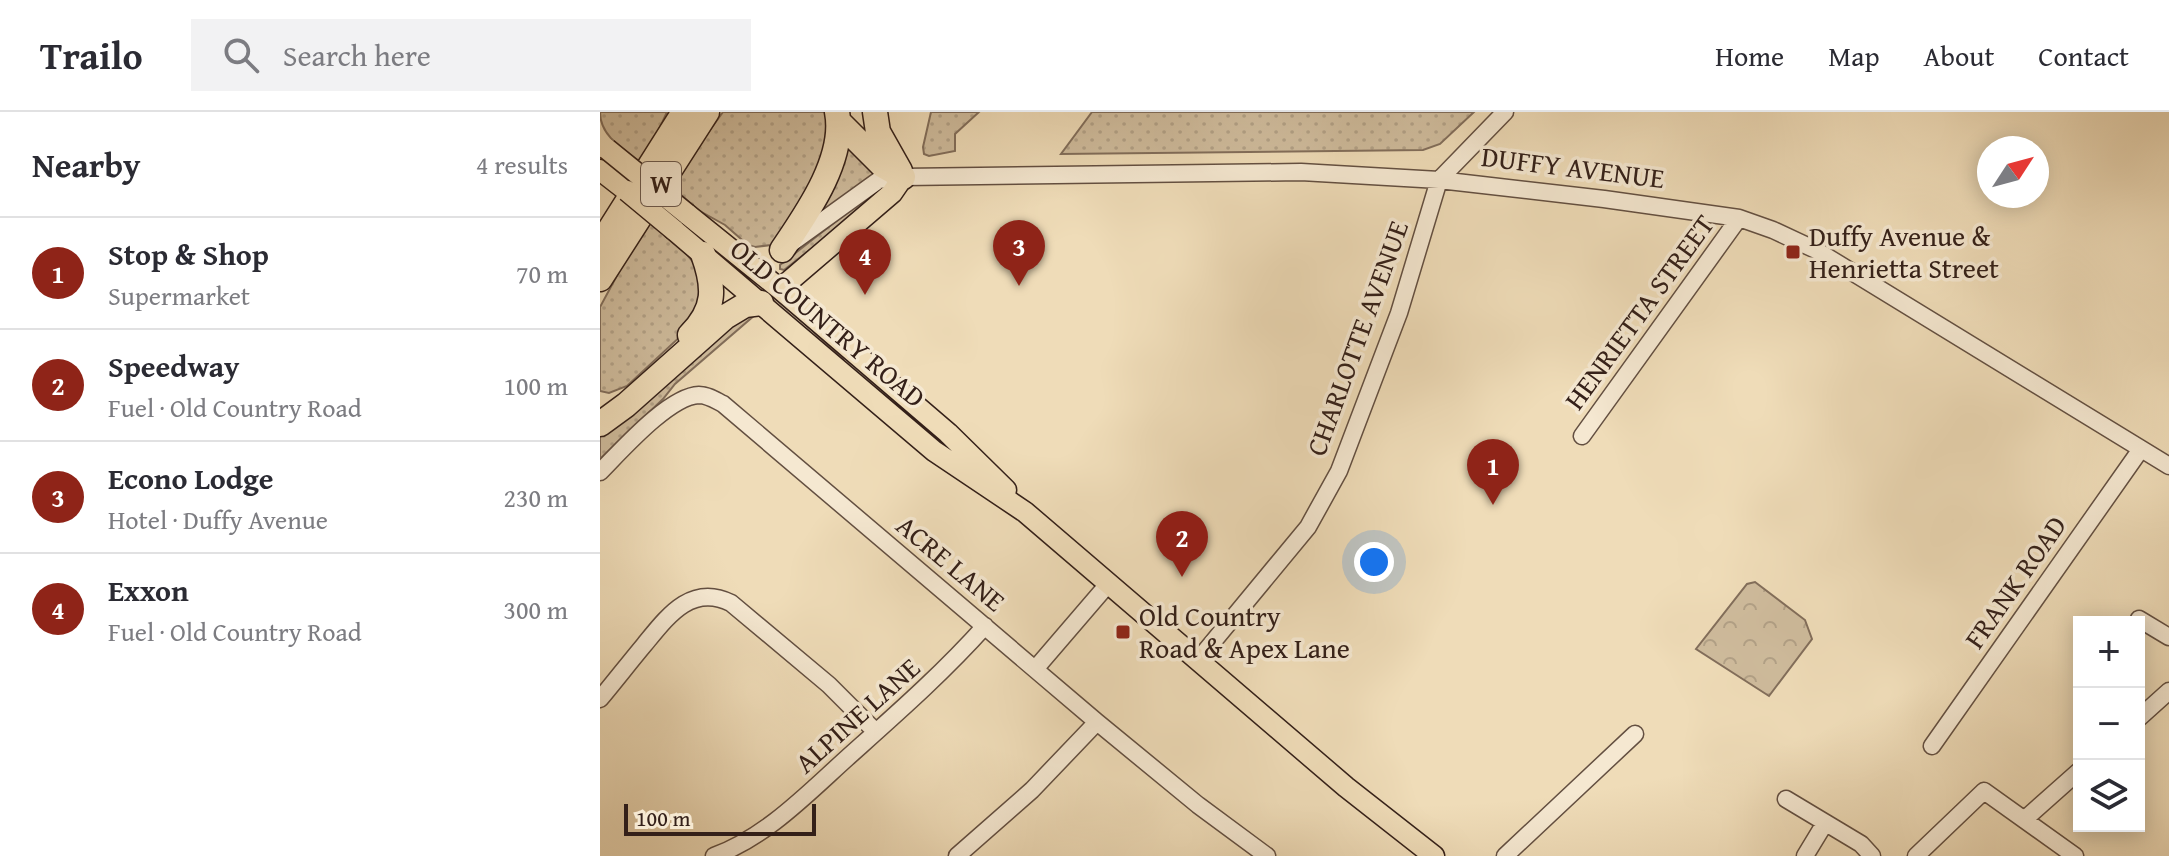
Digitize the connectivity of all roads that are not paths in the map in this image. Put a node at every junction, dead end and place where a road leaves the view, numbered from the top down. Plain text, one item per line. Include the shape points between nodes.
1 (681, 112) edge
2 (707, 112) edge
3 (875, 112) edge
4 (1505, 112) edge
5 (838, 117) edge
6 (603, 146) edge
7 (600, 170) edge
8 (903, 177) junction
9 (1439, 180) junction
10 (1739, 218) junction
11 (680, 222) junction
12 (600, 245) edge
13 (782, 250) junction
14 (703, 254) junction
15 (754, 269) junction
16 (600, 279) edge
17 (770, 296) junction
18 (600, 400) edge
19 (600, 424) edge
20 (1582, 436) dead end
21 (2141, 449) junction
22 (2169, 466) edge
23 (600, 472) edge
24 (1109, 583) junction
25 (2145, 623) edge
26 (985, 626) junction
27 (2169, 637) edge
28 (1198, 660) junction
29 (1036, 668) junction
30 (2169, 691) edge
31 (600, 699) edge
32 (2145, 713) edge
33 (1097, 722) junction
34 (876, 732) junction
35 (1635, 734) dead end
36 (1932, 746) dead end
37 (2073, 776) edge
38 (1786, 799) dead end
39 (2025, 819) junction
40 (1825, 823) junction
41 (714, 856) edge
42 (957, 856) edge
43 (1267, 856) edge
44 (1434, 856) edge
45 (1505, 856) edge
46 (1805, 856) edge
47 (1872, 856) edge
48 (1916, 856) edge
49 (2075, 856) edge

1 - 12 highway, W
2 - 16 highway, W
3 - 8 highway via 878,132
4 - 9 street, CHARLOTTE AVENUE
5 - 8 highway via 882,165
5 - 13 highway via 835,151 805,216
6 - 11 main road, OLD COUNTRY ROAD, bridge
7 - 11 main road, OLD COUNTRY ROAD, bridge
8 - 9 street, DUFFY AVENUE via 1301,172
8 - 13 street, DUFFY AVENUE via 879,180
8 - 17 main road via 892,193
9 - 10 street, DUFFY AVENUE
9 - 28 street, CHARLOTTE AVENUE via 1399,313 1339,471 1308,527
10 - 20 street, HENRIETTA STREET
10 - 21 street, DUFFY AVENUE via 1816,250
11 - 14 main road, OLD COUNTRY ROAD
11 - 15 main road, OLD COUNTRY ROAD
13 - 15 main road, DUFFY AVENUE
14 - 17 main road, OLD COUNTRY ROAD
14 - 18 highway via 712,292 704,322 620,396
15 - 17 main road, OLD COUNTRY ROAD
17 - 19 highway via 725,317
17 - 24 main road, OLD COUNTRY ROAD via 934,451 1025,512
21 - 22 street, DUFFY AVENUE
21 - 36 street, FRANK ROAD
23 - 26 street, ACRE LANE via 676,403 698,395 710,397
24 - 28 main road, OLD COUNTRY ROAD
24 - 29 street
25 - 27 street
26 - 29 street, ACRE LANE
26 - 34 street, ALPINE LANE
28 - 44 main road, OLD COUNTRY ROAD
29 - 33 street, ACRE LANE
30 - 32 street
31 - 34 street via 672,611 694,598 711,596 731,603
33 - 42 street via 1032,790
33 - 43 street, ACRE LANE
34 - 41 street, ALPINE LANE via 755,837
35 - 45 street
37 - 39 street
38 - 40 street
39 - 48 street via 1984,791
39 - 49 street
40 - 46 street
40 - 47 street

